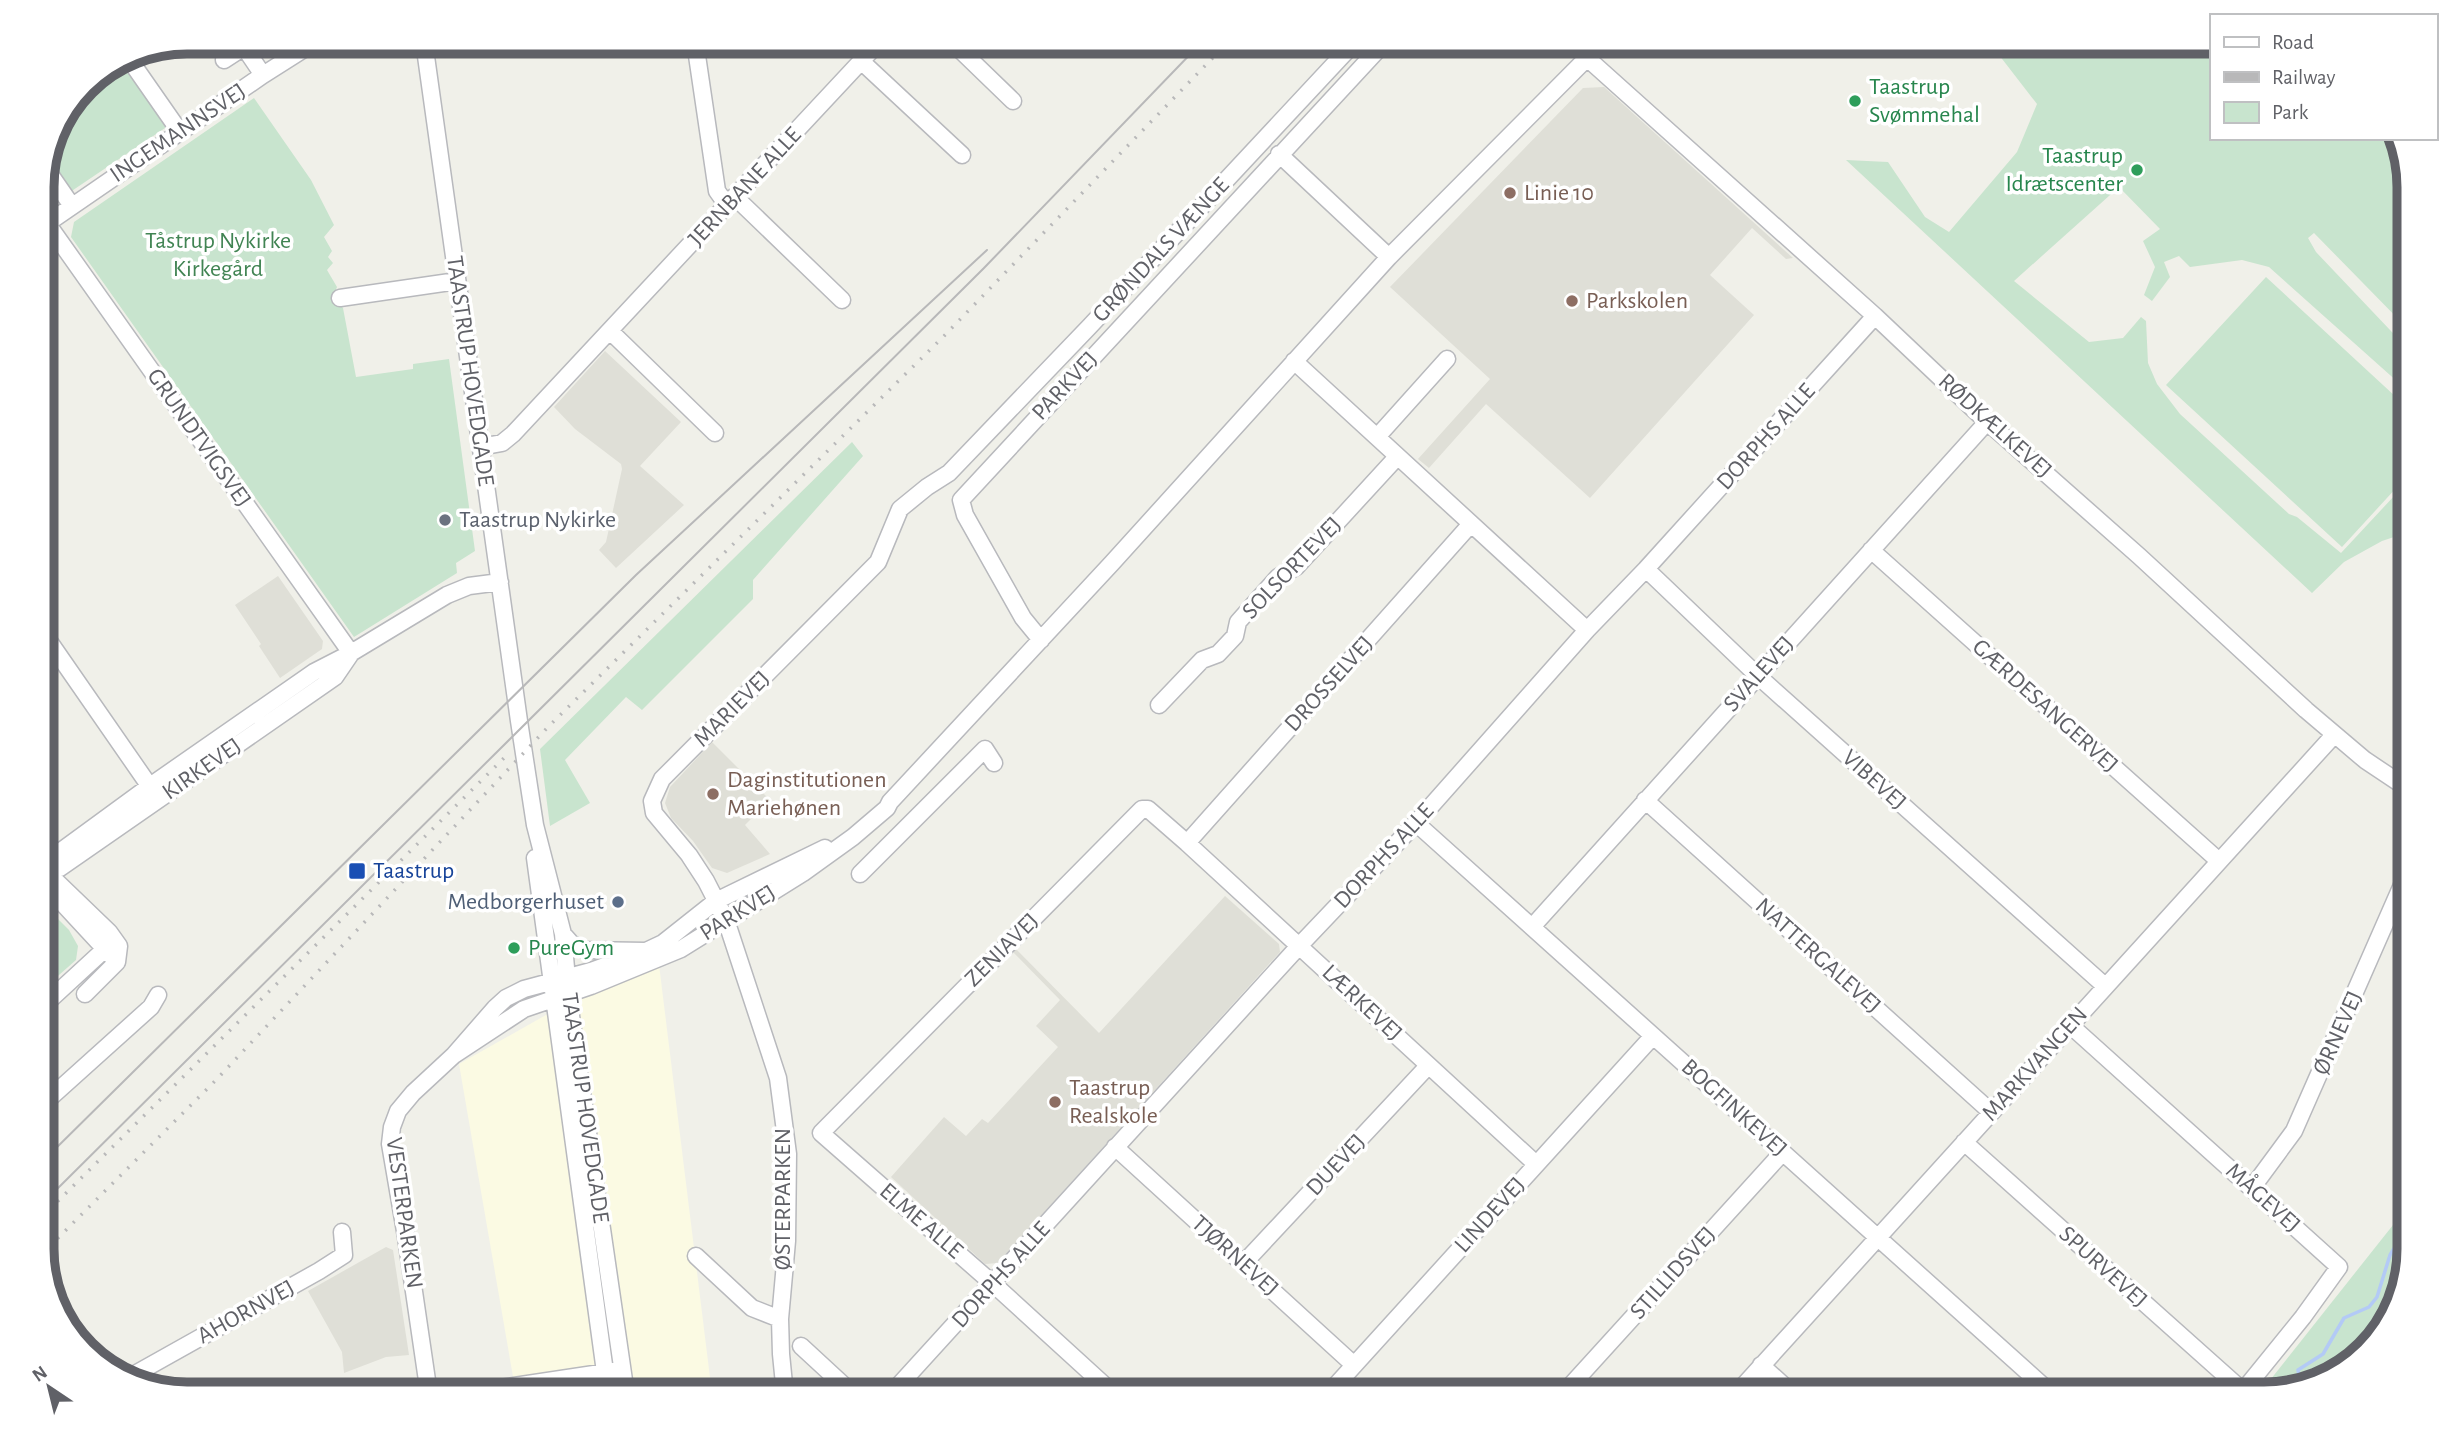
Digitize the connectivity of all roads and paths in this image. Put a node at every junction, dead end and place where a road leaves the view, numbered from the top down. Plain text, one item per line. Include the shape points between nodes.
1 (1343, 54) edge
2 (1373, 54) edge
3 (1591, 54) edge
4 (232, 55) edge
5 (249, 55) edge
6 (295, 55) edge
7 (427, 55) edge
8 (697, 55) edge
9 (867, 55) edge
10 (965, 55) edge
11 (1587, 58) junction
12 (224, 60) dead end
13 (861, 61) junction
14 (134, 65) edge
15 (263, 75) junction
16 (1013, 101) dead end
17 (180, 132) junction
18 (1279, 154) junction
19 (962, 155) dead end
20 (55, 181) edge
21 (731, 201) junction
22 (72, 206) junction
23 (55, 218) edge
24 (55, 239) edge
25 (1389, 257) junction
26 (457, 281) junction
27 (340, 298) dead end
28 (842, 300) dead end
29 (1875, 316) junction
30 (610, 331) junction
31 (1447, 359) dead end
32 (1294, 361) junction
33 (1987, 422) junction
34 (715, 433) dead end
35 (1377, 437) junction
36 (480, 447) junction
37 (1397, 457) junction
38 (900, 509) joint
39 (1471, 525) junction
40 (1871, 551) junction
41 (1646, 569) junction
42 (500, 582) junction
43 (1587, 630) junction
44 (1041, 640) junction
45 (55, 650) edge
46 (351, 653) junction
47 (1758, 676) junction
48 (1159, 705) dead end
49 (2334, 735) junction
50 (994, 763) dead end
51 (2397, 781) edge
52 (154, 793) junction
53 (1645, 800) junction
54 (891, 801) junction
55 (912, 821) junction
56 (1416, 823) junction
57 (535, 824) junction
58 (1187, 843) junction
59 (2219, 861) junction
60 (55, 869) edge
61 (860, 874) dead end
62 (55, 880) edge
63 (55, 895) edge
64 (2397, 897) edge
65 (716, 901) junction
66 (726, 920) junction
67 (1532, 927) junction
68 (563, 934) junction
69 (1300, 945) junction
70 (105, 949) junction
71 (646, 951) junction
72 (117, 962) junction
73 (2105, 986) junction
74 (560, 988) junction
75 (85, 994) dead end
76 (55, 995) edge
77 (158, 995) dead end
78 (2070, 1025) junction
79 (1653, 1036) junction
80 (1428, 1066) junction
81 (55, 1093) edge
82 (1991, 1112) junction
83 (821, 1133) joint
84 (1964, 1142) junction
85 (1115, 1147) junction
86 (1783, 1152) junction
87 (1536, 1164) junction
88 (2252, 1188) junction
89 (342, 1232) dead end
90 (1877, 1237) junction
91 (696, 1256) dead end
92 (1243, 1264) junction
93 (993, 1284) junction
94 (780, 1319) junction
95 (801, 1346) dead end
96 (1354, 1365) junction
97 (1761, 1366) junction
98 (623, 1370) junction
99 (138, 1373) edge
100 (605, 1373) junction
101 (427, 1382) edge
102 (543, 1382) edge
103 (606, 1382) edge
104 (624, 1382) edge
105 (784, 1382) edge
106 (840, 1382) edge
107 (902, 1382) edge
108 (1101, 1382) edge
109 (1339, 1382) edge
110 (1574, 1382) edge
111 (1746, 1382) edge
112 (1779, 1382) edge
113 (2039, 1382) edge
114 (2233, 1382) edge
115 (2250, 1382) edge

1 - 38 street, GRØNDALS VÆNGE via 949,473
2 - 18 street, PARKVEJ
3 - 11 street, PARKVEJ
4 - 12 street
5 - 15 street
6 - 15 street, INGEMANNSVEJ
7 - 26 street, TAASTRUP HOVEDGADE
8 - 21 street via 717,191
9 - 13 street, JERNBANE ALLE
10 - 16 street
11 - 25 street, PARKVEJ
11 - 29 street, RØDKÆLKEVEJ
13 - 19 street
13 - 21 street, JERNBANE ALLE
14 - 17 street
15 - 17 street, INGEMANNSVEJ
17 - 22 street, INGEMANNSVEJ
18 - 25 street
18 - 44 street, PARKVEJ via 961,500 1023,618
20 - 22 street
21 - 28 street
21 - 30 street, JERNBANE ALLE
22 - 23 street, INGEMANNSVEJ
24 - 46 street, GRUNDTVIGSVEJ
25 - 32 street, PARKVEJ
26 - 27 street
26 - 36 street, TAASTRUP HOVEDGADE
29 - 33 street, RØDKÆLKEVEJ
29 - 41 street, DORPHS ALLE
30 - 34 street
30 - 36 street, JERNBANE ALLE via 510,438
31 - 35 street
32 - 35 street
32 - 44 street, PARKVEJ
33 - 40 street, SVALEVEJ
33 - 49 street, RØDKÆLKEVEJ
35 - 37 street
36 - 42 street, TAASTRUP HOVEDGADE
37 - 39 street
37 - 48 street, SOLSORTEVEJ via 1296,567 1278,577 1238,622 1235,636 1219,654 1202,660
38 - 65 street, MARIEVEJ via 878,562 656,789 654,813 689,855
39 - 43 street
39 - 58 street, DROSSELVEJ
40 - 47 street, SVALEVEJ
40 - 59 street, GÆRDESANGERVEJ
41 - 43 street, DORPHS ALLE
41 - 47 street, VIBEVEJ
42 - 46 street, KIRKEVEJ via 468,586 447,595
42 - 57 street, TAASTRUP HOVEDGADE
43 - 56 street, DORPHS ALLE
44 - 54 street, PARKVEJ
45 - 52 street
46 - 52 street, KIRKEVEJ via 335,677
47 - 53 street, SVALEVEJ
47 - 73 street, VIBEVEJ
49 - 51 street, RØDKÆLKEVEJ
49 - 59 street, MARKVANGEN
50 - 55 street via 985,749
52 - 60 street, KIRKEVEJ
53 - 67 street, SVALEVEJ
53 - 82 street, NATTERGALEVEJ
54 - 55 street
54 - 65 street, PARKVEJ via 826,847
54 - 66 street, PARKVEJ via 813,866
55 - 61 street
56 - 67 street, BOGFINKEVEJ
56 - 69 street, DORPHS ALLE
57 - 68 street, TAASTRUP HOVEDGADE
57 - 74 street, TAASTRUP HOVEDGADE via 534,848
58 - 69 street, LÆRKEVEJ
58 - 83 street, ZENIAVEJ via 1148,809 1142,809
59 - 73 street, MARKVANGEN
62 - 72 street via 109,932 119,946
63 - 70 street
64 - 88 street, ØRNEVEJ via 2294,1131
65 - 66 street, MARIEVEJ
65 - 71 street, PARKVEJ
66 - 74 street, PARKVEJ via 681,949
66 - 94 street, ØSTERPARKEN via 778,1078 788,1154
67 - 79 street, BOGFINKEVEJ
68 - 71 street via 584,950
68 - 74 street, TAASTRUP HOVEDGADE
69 - 80 street, LÆRKEVEJ
69 - 85 street, DORPHS ALLE
70 - 72 street
70 - 76 street
71 - 74 street, PARKVEJ
72 - 75 street
73 - 78 street, MARKVANGEN
74 - 98 street, TAASTRUP HOVEDGADE
74 - 100 street, TAASTRUP HOVEDGADE
74 - 101 street, VESTERPARKEN via 454,1055 413,1093 392,1127 390,1144
77 - 81 street via 151,1007
78 - 82 street, MARKVANGEN
78 - 88 street, MÅGEVEJ
79 - 86 street, BOGFINKEVEJ
79 - 87 street, LINDEVEJ
80 - 87 street, LÆRKEVEJ
80 - 92 street, DUEVEJ
82 - 84 street, MARKVANGEN
83 - 93 street, ELME ALLE
84 - 90 street, MARKVANGEN
84 - 114 street, SPURVEVEJ
85 - 92 street, TJØRNEVEJ
85 - 93 street, DORPHS ALLE
86 - 90 street, BOGFINKEVEJ
86 - 110 street, STILLIDSVEJ
87 - 96 street, LINDEVEJ
88 - 115 street, MÅGEVEJ via 2339,1267
89 - 99 street, AHORNVEJ via 344,1255
90 - 97 street, MARKVANGEN
90 - 113 street, BOGFINKEVEJ
91 - 94 street via 752,1308
92 - 96 street, TJØRNEVEJ
93 - 107 street, DORPHS ALLE
93 - 108 street, ELME ALLE
94 - 105 street, ØSTERPARKEN
95 - 106 street
96 - 109 street, LINDEVEJ
97 - 111 street, MARKVANGEN
97 - 112 street
98 - 100 street
98 - 104 street, TAASTRUP HOVEDGADE
100 - 102 street
100 - 103 street, TAASTRUP HOVEDGADE

